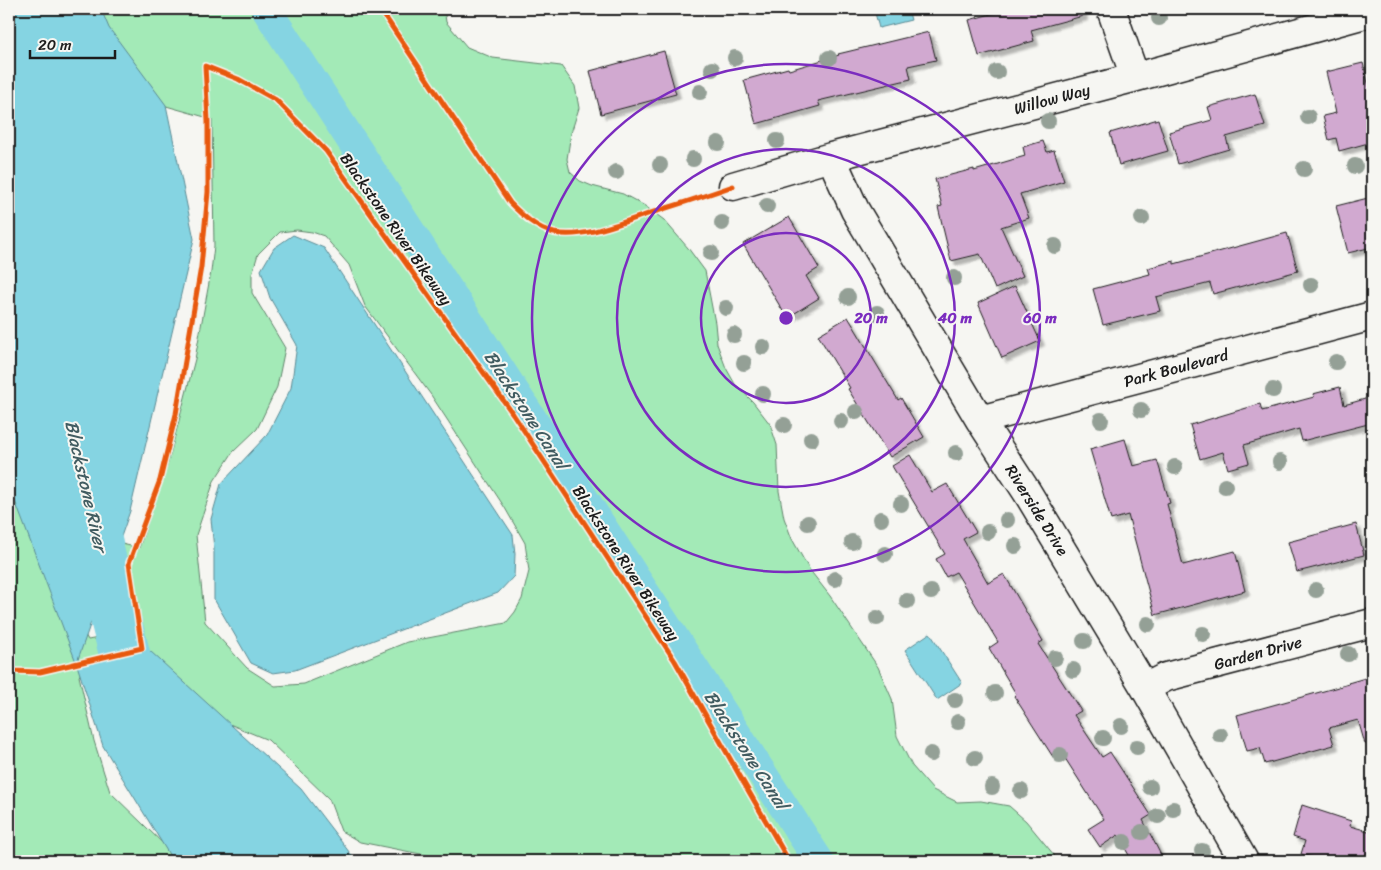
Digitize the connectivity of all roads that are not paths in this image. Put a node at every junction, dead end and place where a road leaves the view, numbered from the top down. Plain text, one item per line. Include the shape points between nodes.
1 (1111, 9) edge
2 (1372, 12) edge
3 (1136, 78) junction
4 (831, 157) junction
5 (733, 186) dead end
6 (1372, 316) edge
7 (980, 420) junction
8 (1372, 623) edge
9 (1145, 688) junction
10 (1244, 861) edge

1 - 3 street
2 - 3 street, Willow Way
3 - 4 street, Willow Way
4 - 5 street, Willow Way
4 - 7 street, Riverside Drive via 855,210
6 - 7 street, Park Boulevard
7 - 9 street, Riverside Drive
8 - 9 street, Garden Drive via 1166,677
9 - 10 street, Riverside Drive

